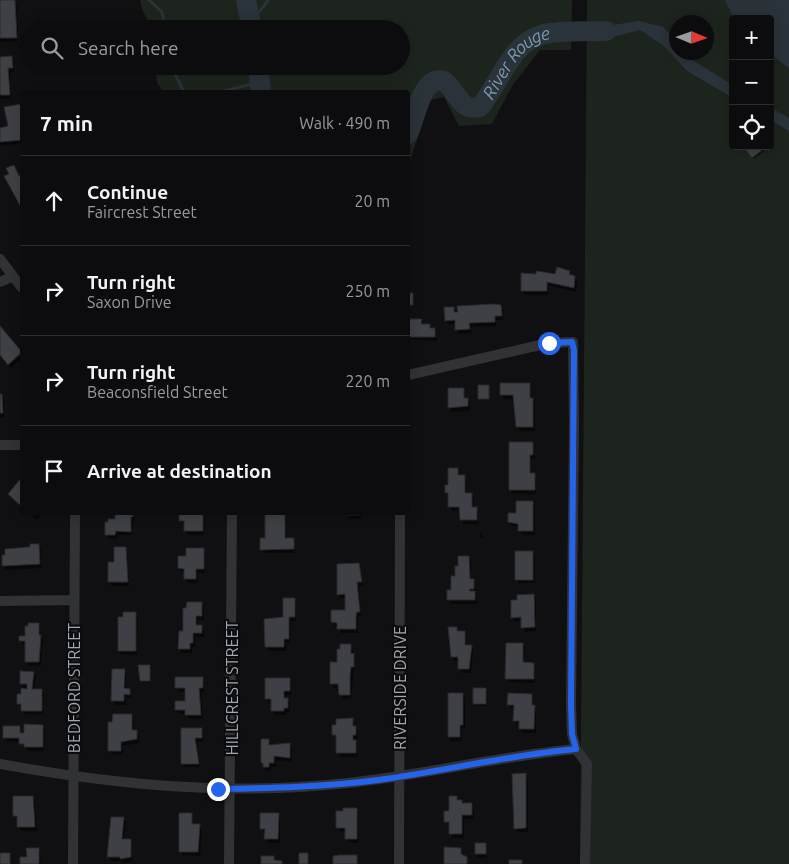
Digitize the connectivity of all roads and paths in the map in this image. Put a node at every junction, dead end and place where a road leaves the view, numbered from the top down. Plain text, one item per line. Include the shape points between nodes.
1 (0, 259) edge
2 (12, 277) junction
3 (0, 282) edge
4 (20, 286) edge
5 (410, 375) edge
6 (0, 445) edge
7 (20, 445) edge
8 (75, 515) edge
9 (232, 515) edge
10 (400, 515) edge
11 (74, 600) junction
12 (0, 601) edge
13 (576, 749) junction
14 (0, 764) edge
15 (74, 777) junction
16 (399, 777) junction
17 (232, 789) junction
18 (73, 864) edge
19 (229, 864) edge
20 (399, 864) edge
21 (585, 864) edge

1 - 2 street
2 - 3 street
2 - 4 street
5 - 13 street via 549,343 572,342 571,704
6 - 7 street
8 - 11 street, BEDFORD STREET
9 - 17 street, HILLCREST STREET
10 - 16 street, RIVERSIDE DRIVE
11 - 12 street
11 - 15 street, BEDFORD STREET
13 - 16 street via 516,755
13 - 21 street via 587,764
14 - 15 street
15 - 17 street via 154,786
15 - 18 street, BEDFORD STREET
16 - 17 street via 330,785
16 - 20 street, RIVERSIDE DRIVE
17 - 19 street, HILLCREST STREET

